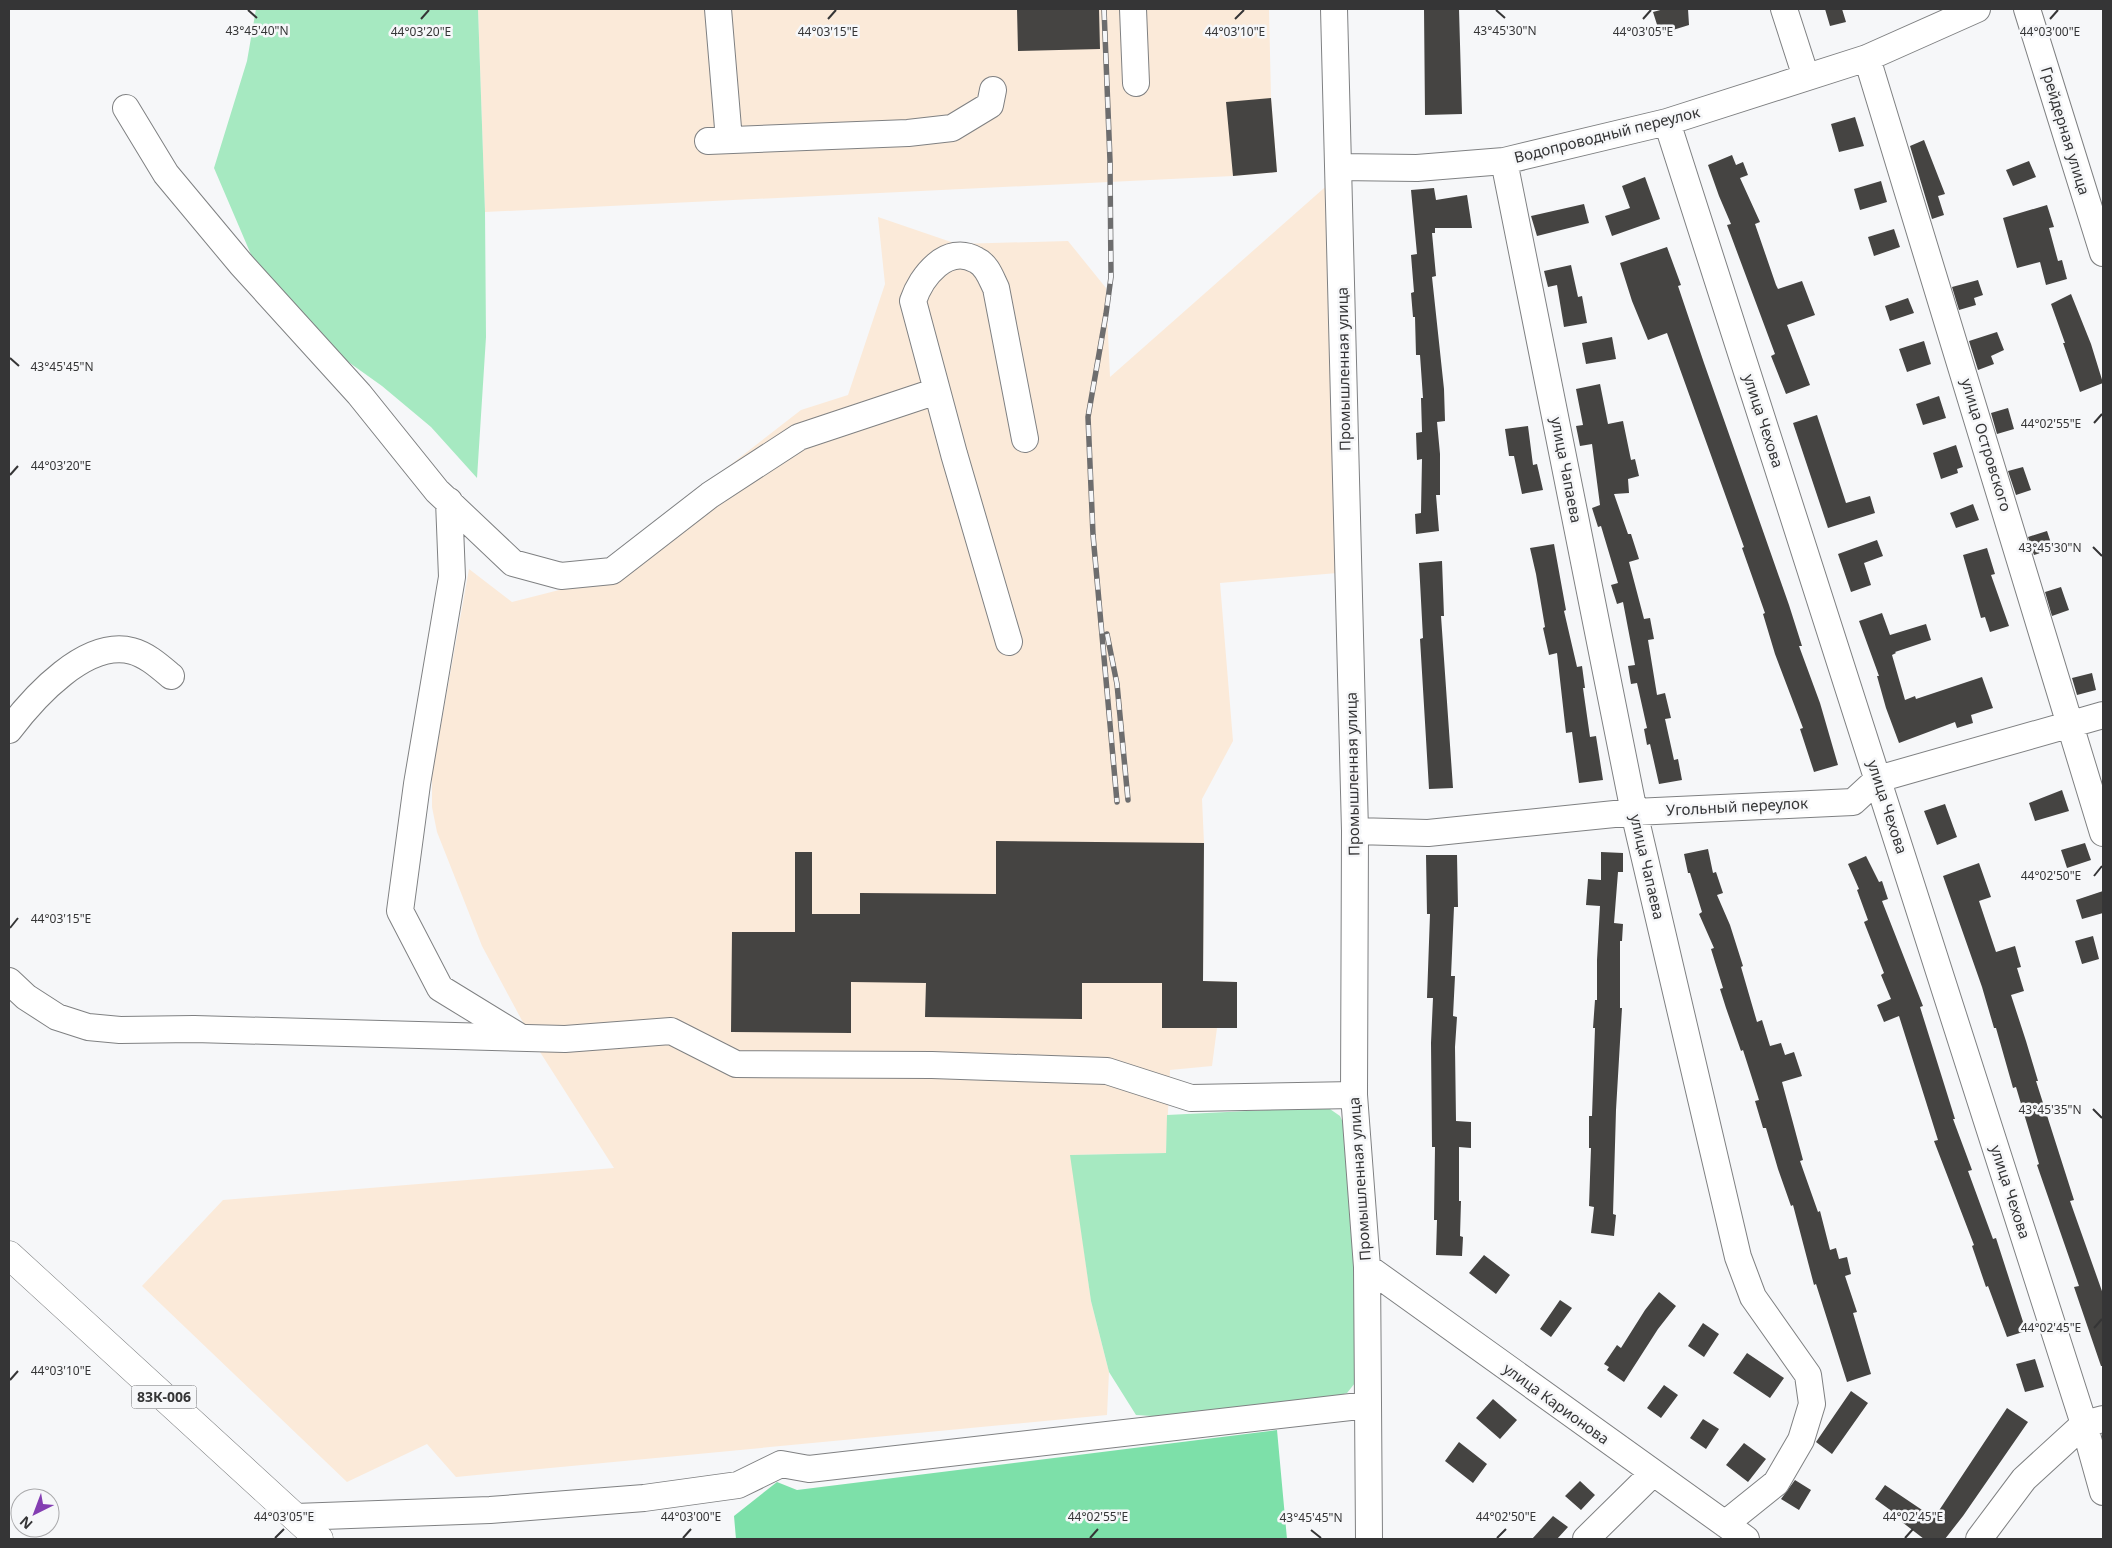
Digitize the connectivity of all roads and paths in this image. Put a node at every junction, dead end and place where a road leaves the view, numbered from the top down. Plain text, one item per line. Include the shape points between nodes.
1 (718, 9) edge
2 (1133, 9) edge
3 (1334, 9) edge
4 (1784, 9) edge
5 (1977, 9) edge
6 (2027, 9) edge
7 (1867, 58) junction
8 (1806, 77) junction
9 (1136, 82) dead end
10 (992, 90) dead end
11 (126, 108) dead end
12 (1667, 122) junction
13 (1504, 161) junction
14 (1339, 166) junction
15 (2103, 252) edge
16 (937, 391) junction
17 (1025, 439) dead end
18 (449, 502) junction
19 (1009, 642) dead end
20 (171, 676) dead end
21 (2103, 715) edge
22 (2071, 725) junction
23 (9, 730) edge
24 (1878, 779) junction
25 (1634, 812) junction
26 (1355, 831) junction
27 (2103, 833) edge
28 (9, 981) edge
29 (520, 1038) junction
30 (1354, 1095) junction
31 (9, 1254) edge
32 (1367, 1267) junction
33 (1368, 1405) junction
34 (2094, 1422) edge
35 (1653, 1473) junction
36 (2103, 1492) edge
37 (295, 1517) junction
38 (1725, 1524) junction
39 (319, 1539) edge
40 (1369, 1539) edge
41 (1586, 1539) edge
42 (1746, 1539) edge
43 (1979, 1539) edge

1 - 10 street via 718,141 952,128 990,106
2 - 9 street
3 - 14 street, Промышленная улица
4 - 8 street
5 - 7 street, Водопроводный переулок
6 - 15 street, Грейдерная улица
7 - 8 street, Водопроводный переулок
7 - 22 street, улица Островского
8 - 12 street, Водопроводный переулок
11 - 18 street via 166,174
12 - 13 street, Водопроводный переулок
12 - 24 street, улица Чехова
13 - 14 street, Водопроводный переулок via 1418,168
13 - 25 street, улица Чапаева
14 - 26 street, Промышленная улица
16 - 17 street via 913,301 917,288 933,267 950,257 963,256 976,260 988,272 996,288
16 - 18 street via 799,437 710,495 612,571 561,576 513,563
16 - 19 street
18 - 29 street via 452,577 400,912 440,988
20 - 23 street via 146,657 132,651 99,652 58,678
21 - 22 street, Угольный переулок
22 - 24 street, Угольный переулок
22 - 27 street, улица Островского
24 - 25 street, Угольный переулок via 1853,802
24 - 34 street, улица Чехова
25 - 26 street, Угольный переулок via 1428,833
25 - 38 street, улица Чапаева via 1738,1256 1753,1297 1808,1375 1812,1404 1801,1440 1776,1483
26 - 30 street, Промышленная улица
28 - 29 street via 26,997 57,1017 88,1027
29 - 30 street via 565,1039 671,1031 736,1064 1107,1071 1191,1098
30 - 32 street, Промышленная улица
31 - 37 main road, 83К-006
32 - 33 street, Промышленная улица
32 - 35 street, улица Карионова
33 - 37 street via 810,1469 781,1464 738,1485 644,1498 490,1510
33 - 40 street, Промышленная улица
34 - 36 street, улица Чехова
34 - 43 street via 2024,1479
35 - 38 street, улица Карионова
35 - 41 street
37 - 39 main road, 83К-006
38 - 42 street, улица Карионова

